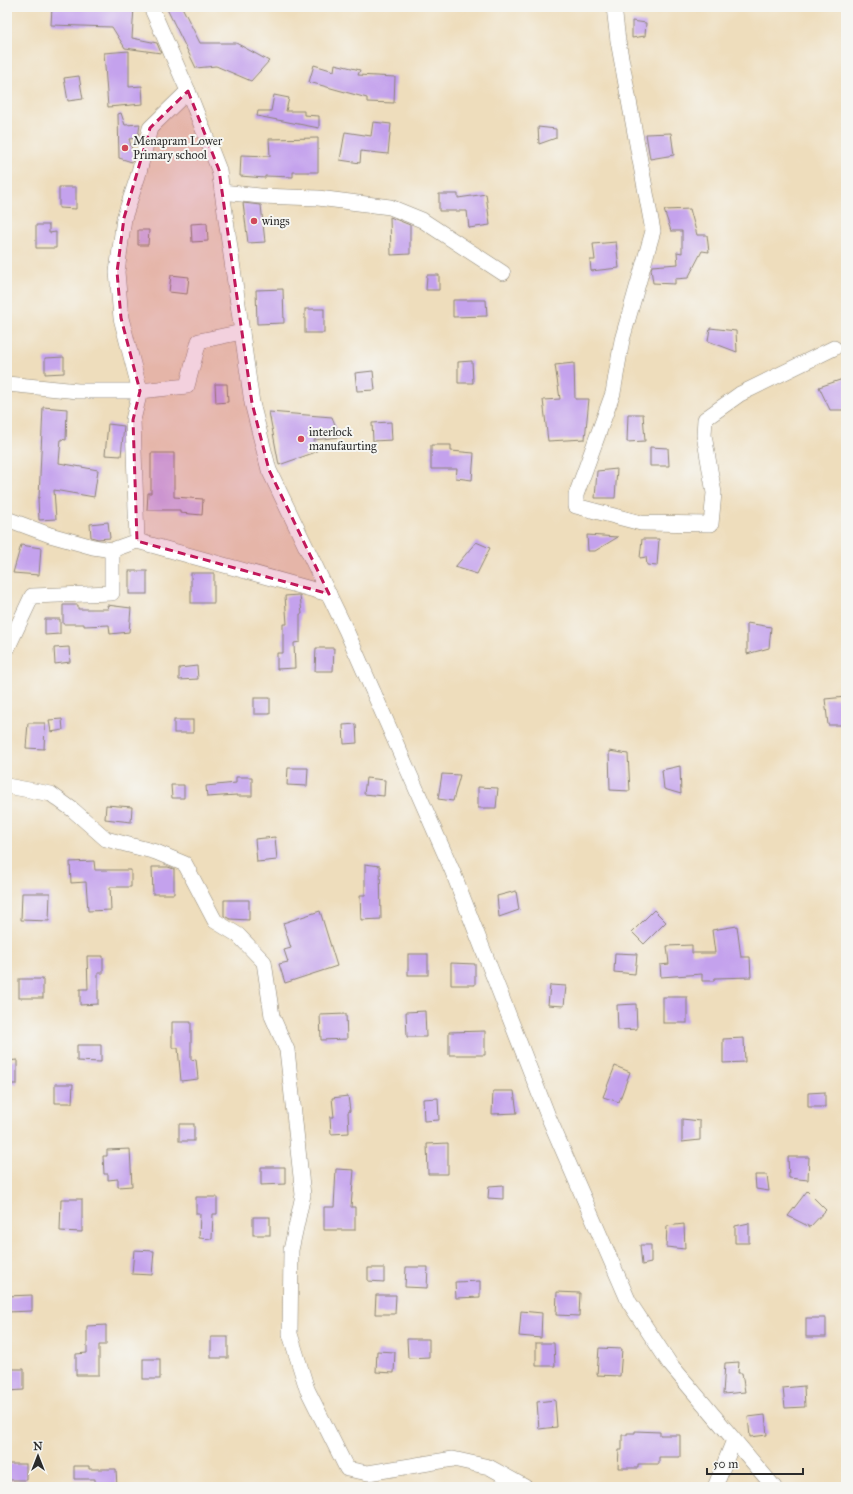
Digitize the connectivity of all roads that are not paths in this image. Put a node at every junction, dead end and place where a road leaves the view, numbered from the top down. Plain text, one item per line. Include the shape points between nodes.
1 (151, 7) edge
2 (614, 7) edge
3 (188, 91) junction
4 (222, 192) junction
5 (503, 273) dead end
6 (242, 332) junction
7 (834, 348) dead end
8 (7, 384) edge
9 (140, 391) junction
10 (7, 519) edge
11 (137, 541) junction
12 (112, 550) junction
13 (329, 594) junction
14 (7, 649) edge
15 (7, 786) edge
16 (734, 1440) junction
17 (525, 1487) edge
18 (715, 1487) edge
19 (774, 1487) edge

1 - 3 street
2 - 7 street via 652,231 622,340 613,393 576,495 576,506 641,523 711,524 714,493 704,434 705,419 740,394
3 - 4 street via 219,170
3 - 9 street via 150,128 124,218 117,272 121,318
4 - 5 street via 318,198 390,207 422,220
4 - 6 street
6 - 9 street via 199,341 187,386
6 - 13 street via 252,403 269,470
8 - 9 street via 78,391
9 - 11 street via 132,420
10 - 12 street via 50,535
11 - 12 street
11 - 13 street
12 - 14 street via 112,593 32,596
13 - 16 street via 452,870 548,1116 630,1302 670,1364
15 - 17 street via 51,794 106,839 156,852 185,864 215,921 238,935 264,962 272,1016 287,1050 303,1195 291,1250 290,1334 307,1389 347,1470 368,1473 453,1460 489,1467
16 - 18 street
16 - 19 street

